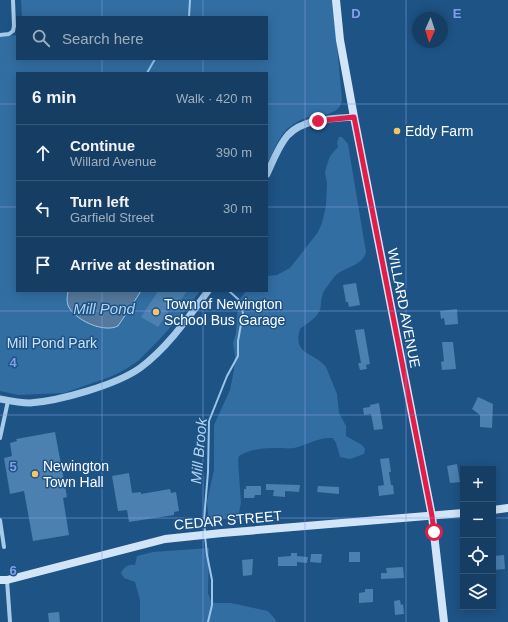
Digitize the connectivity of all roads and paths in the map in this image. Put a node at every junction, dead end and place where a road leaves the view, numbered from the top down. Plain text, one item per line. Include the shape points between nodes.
1 (13, 0) edge
2 (336, 0) edge
3 (0, 35) edge
4 (354, 117) junction
5 (268, 172) edge
6 (207, 292) edge
7 (0, 399) edge
8 (8, 401) junction
9 (0, 438) edge
10 (508, 508) edge
11 (496, 510) edge
12 (460, 513) edge
13 (432, 516) junction
14 (0, 520) edge
15 (4, 547) dead end
16 (4, 580) edge
17 (10, 622) edge
18 (444, 622) edge

1 - 3 street via 13,31
2 - 4 main road, WILLARD AVENUE via 340,40
4 - 5 street via 308,123 294,129 284,141
4 - 13 main road, WILLARD AVENUE
6 - 8 street via 157,354 125,377 48,401
7 - 8 street
8 - 9 street
10 - 11 main road
12 - 13 main road, CEDAR STREET
13 - 16 main road, CEDAR STREET via 165,539
13 - 18 main road, WILLARD AVENUE
14 - 15 street
16 - 17 street

